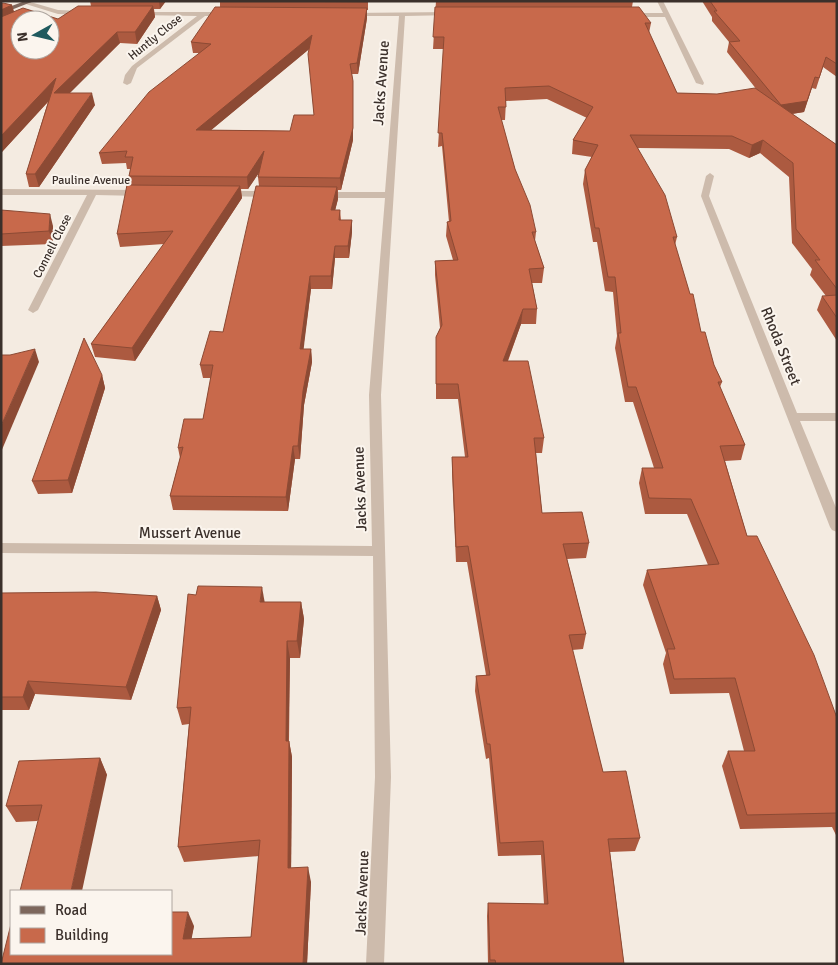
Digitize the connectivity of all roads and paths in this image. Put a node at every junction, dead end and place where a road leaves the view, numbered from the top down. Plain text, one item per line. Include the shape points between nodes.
1 (660, 1) edge
2 (23, 2) edge
3 (55, 4) dead end
4 (1, 8) edge
5 (42, 9) junction
6 (1, 12) edge
7 (95, 13) edge
8 (125, 13) edge
9 (203, 14) junction
10 (232, 14) edge
11 (339, 14) edge
12 (402, 14) junction
13 (461, 14) edge
14 (618, 15) edge
15 (667, 15) junction
16 (127, 83) dead end
17 (700, 83) dead end
18 (710, 176) dead end
19 (1, 192) edge
20 (93, 193) junction
21 (152, 193) edge
22 (212, 194) edge
23 (281, 194) edge
24 (311, 195) edge
25 (390, 195) junction
26 (33, 310) dead end
27 (793, 417) junction
28 (837, 417) edge
29 (837, 527) edge
30 (1, 548) edge
31 (378, 551) junction
32 (376, 964) edge

1 - 15 street
2 - 4 main road
2 - 5 street
2 - 6 main road
3 - 5 street
5 - 7 street
8 - 9 street
9 - 10 street
9 - 16 street, Huntly Close via 134,67
11 - 12 street via 388,11
12 - 13 street
12 - 25 street, Jacks Avenue
14 - 15 street
15 - 17 street
18 - 27 street, Rhoda Street via 705,196
19 - 20 street, Pauline Avenue
20 - 21 street, Pauline Avenue
20 - 26 street, Connell Close
22 - 23 street
24 - 25 street
25 - 31 street, Jacks Avenue via 375,395
27 - 28 street
27 - 29 street, Rhoda Street
30 - 31 street, Mussert Avenue
31 - 32 street, Jacks Avenue via 383,777

